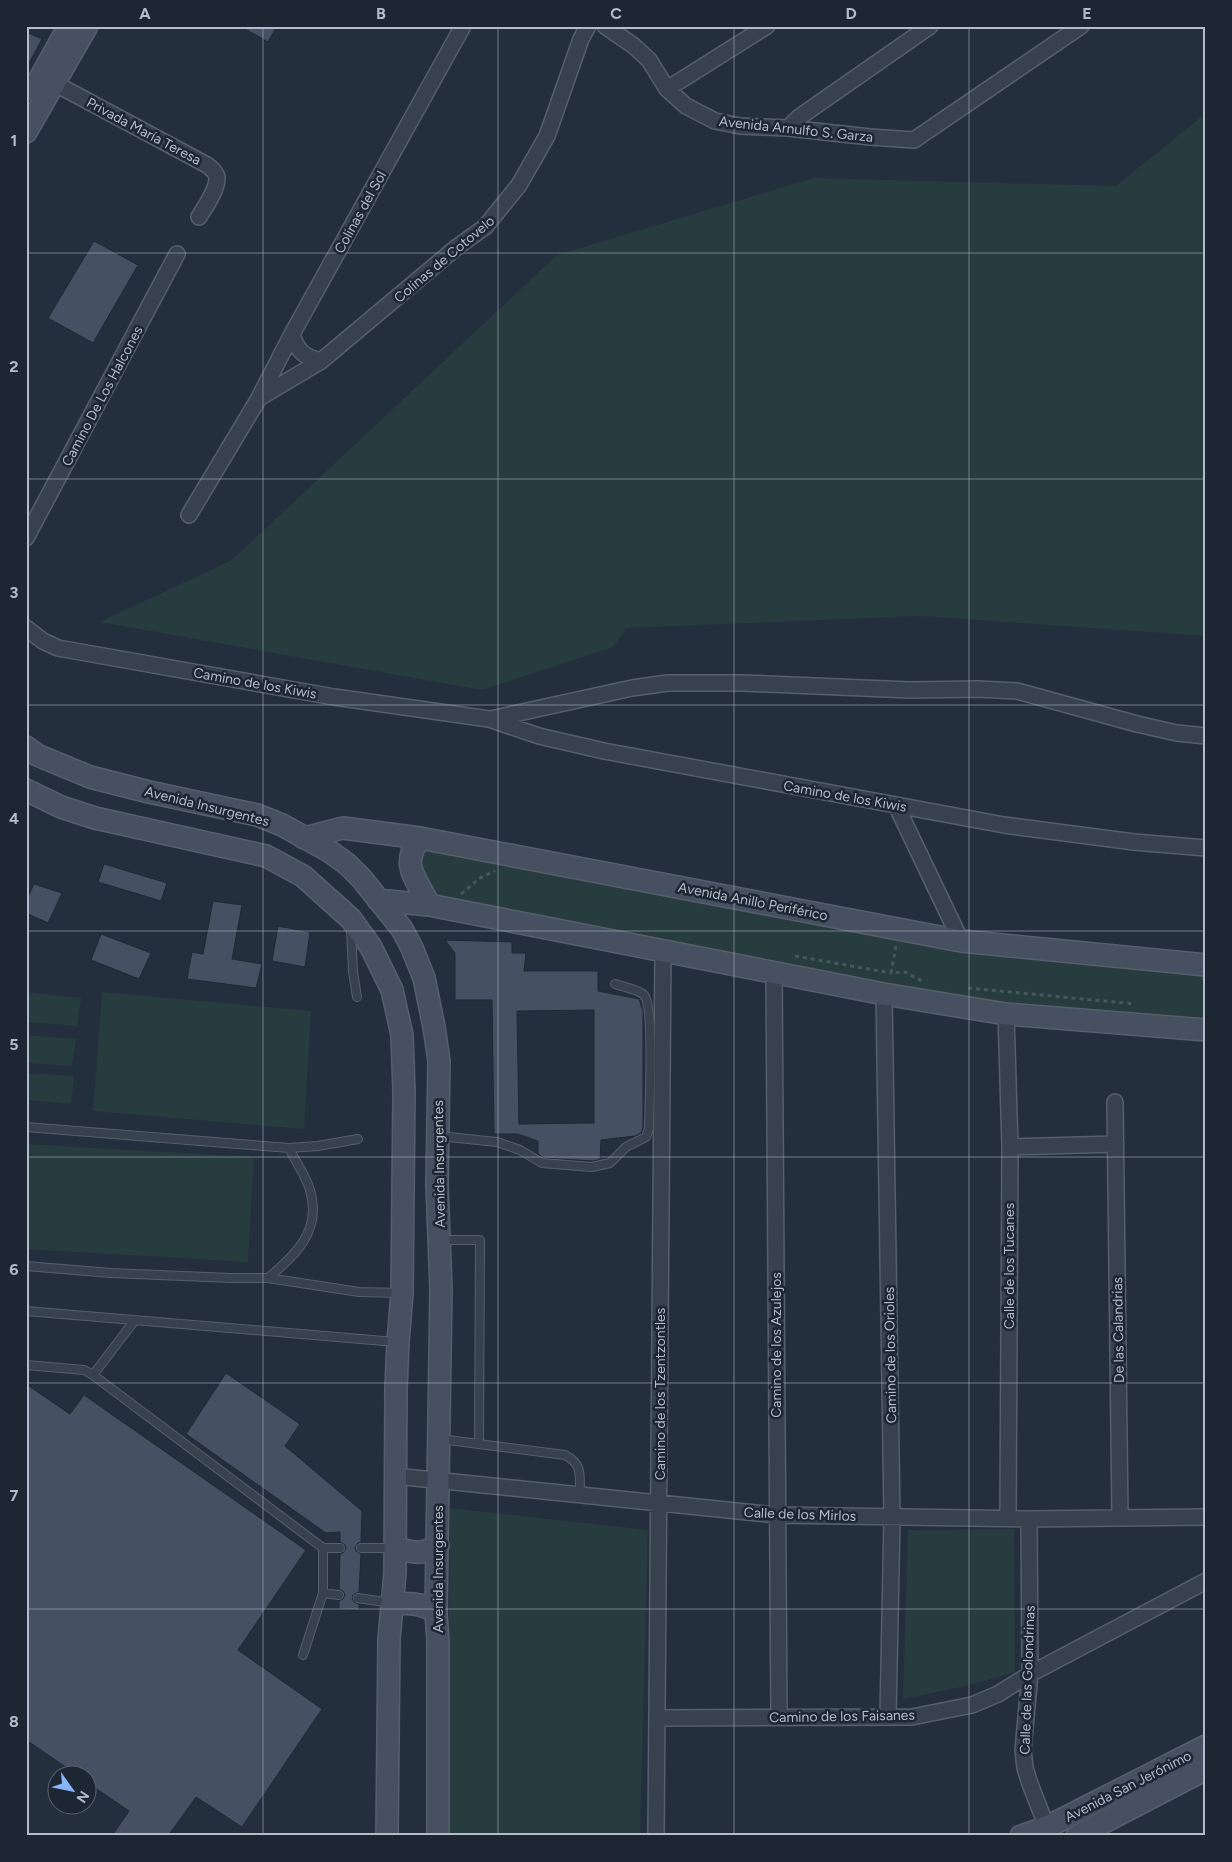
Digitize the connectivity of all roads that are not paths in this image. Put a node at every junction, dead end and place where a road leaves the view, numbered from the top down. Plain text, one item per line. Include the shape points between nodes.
1 (69, 26) edge
2 (87, 26) edge
3 (463, 26) edge
4 (588, 26) edge
5 (606, 26) edge
6 (767, 26) edge
7 (930, 26) edge
8 (1081, 26) edge
9 (54, 84) junction
10 (667, 89) junction
11 (26, 102) edge
12 (788, 128) junction
13 (26, 132) edge
14 (199, 217) dead end
15 (177, 254) dead end
16 (292, 334) junction
17 (321, 362) junction
18 (259, 398) junction
19 (189, 515) dead end
20 (26, 538) edge
21 (26, 628) edge
22 (489, 719) junction
23 (1206, 736) edge
24 (26, 747) edge
25 (26, 790) edge
26 (896, 805) junction
27 (304, 838) junction
28 (420, 838) junction
29 (1206, 848) edge
30 (378, 900) junction
31 (429, 905) junction
32 (351, 919) junction
33 (961, 941) junction
34 (663, 952) junction
35 (1206, 965) edge
36 (774, 973) junction
37 (615, 984) dead end
38 (884, 994) junction
39 (357, 996) dead end
40 (1006, 1014) junction
41 (1206, 1030) edge
42 (1115, 1102) dead end
43 (26, 1128) edge
44 (437, 1136) junction
45 (358, 1139) dead end
46 (1116, 1144) junction
47 (1010, 1147) junction
48 (289, 1148) junction
49 (440, 1240) junction
50 (26, 1266) edge
51 (268, 1278) junction
52 (402, 1292) junction
53 (26, 1311) edge
54 (135, 1320) junction
55 (398, 1342) junction
56 (26, 1365) edge
57 (93, 1375) junction
58 (438, 1439) junction
59 (479, 1444) junction
60 (396, 1476) junction
61 (437, 1480) junction
62 (580, 1495) junction
63 (659, 1504) junction
64 (777, 1515) junction
65 (892, 1517) junction
66 (1120, 1517) junction
67 (1206, 1517) edge
68 (1008, 1518) junction
69 (1029, 1519) junction
70 (438, 1545) junction
71 (323, 1548) junction
72 (340, 1548) dead end
73 (361, 1548) dead end
74 (396, 1548) junction
75 (1206, 1581) edge
76 (323, 1593) junction
77 (339, 1595) dead end
78 (358, 1598) dead end
79 (394, 1604) junction
80 (436, 1613) junction
81 (303, 1655) dead end
82 (1030, 1674) junction
83 (779, 1717) junction
84 (888, 1717) junction
85 (657, 1718) junction
86 (1206, 1746) edge
87 (1206, 1768) edge
88 (1049, 1831) edge
89 (387, 1836) edge
90 (438, 1836) edge
91 (656, 1836) edge
92 (1021, 1836) edge
93 (1077, 1836) edge

1 - 11 main road
2 - 9 main road
3 - 16 street, Colinas del Sol
4 - 17 street, Colinas de Cotovelo via 547,136 508,202 485,227
5 - 10 street, Avenida Arnulfo S. Garza via 649,60
6 - 10 street
7 - 12 street
8 - 12 street, Avenida Arnulfo S. Garza via 914,140
9 - 13 main road
9 - 14 street, Privada María Teresa via 213,170 217,178 214,192
10 - 12 street, Avenida Arnulfo S. Garza via 686,106 715,121 740,126
15 - 20 street, Camino De Los Halcones
16 - 17 street via 301,353
16 - 18 street, Colinas del Sol
17 - 18 street, Colinas de Cotovelo
18 - 19 street, Colinas del Sol
21 - 22 street, Camino de los Kiwis via 58,648 334,697
22 - 23 street, Camino de los Kiwis via 632,688 668,683 726,682 1017,691 1138,724
22 - 26 street, Camino de los Kiwis via 539,736 604,751
24 - 27 main road, Avenida Insurgentes via 37,755 90,777 257,815
25 - 32 main road via 61,807 96,818 266,856 303,876
26 - 29 street, Camino de los Kiwis via 1004,825
26 - 33 street
27 - 28 main road, Avenida Anillo Periférico via 343,828
27 - 30 main road, Avenida Insurgentes via 347,864
28 - 31 main road via 410,854 410,869
28 - 33 main road, Avenida Anillo Periférico
30 - 31 main road
30 - 44 main road, Avenida Insurgentes via 402,929 424,978 438,1062
31 - 34 main road
32 - 39 lane
32 - 52 main road via 371,947 392,990 402,1035
33 - 35 main road, Avenida Anillo Periférico
34 - 36 main road
34 - 63 street, Camino de los Tzentzontles
36 - 38 main road
36 - 64 street, Camino de los Azulejos
37 - 44 lane via 640,993 648,1007 651,1057 646,1137 626,1147 610,1162 592,1167 542,1163 497,1142
38 - 40 main road
38 - 65 street, Camino de los Orioles
40 - 41 main road
40 - 47 street, Calle de los Tucanes
42 - 46 street, De las Calandrias
43 - 48 lane
44 - 49 main road, Avenida Insurgentes
45 - 48 lane
46 - 47 street
46 - 66 street, De las Calandrias
47 - 68 street, Calle de los Tucanes
48 - 51 lane via 309,1188 312,1224 297,1253
49 - 58 main road, Avenida Insurgentes
49 - 59 lane via 480,1240
50 - 51 lane via 112,1273
51 - 52 lane via 360,1292
52 - 55 main road
53 - 54 lane
54 - 55 lane
54 - 57 lane
55 - 60 main road
56 - 57 lane via 84,1370
57 - 71 lane
58 - 59 lane
58 - 61 main road, Avenida Insurgentes
59 - 62 lane via 565,1455 580,1468
60 - 61 street, Calle de los Mirlos
60 - 74 main road
61 - 62 street, Calle de los Mirlos
61 - 70 main road, Avenida Insurgentes
62 - 63 street, Calle de los Mirlos
63 - 64 street, Calle de los Mirlos
63 - 85 street, Camino de los Tzentzontles
64 - 65 street, Calle de los Mirlos
64 - 83 street, Camino de los Azulejos
65 - 68 street, Calle de los Mirlos
65 - 84 street, Camino de los Orioles
66 - 67 street, Calle de los Mirlos
66 - 69 street, Calle de los Mirlos
68 - 69 street, Calle de los Mirlos
69 - 82 street, Calle de las Golondrinas
70 - 74 main road via 424,1553
70 - 80 main road, Avenida Insurgentes
71 - 72 lane
71 - 76 lane
73 - 74 lane
74 - 79 main road
75 - 82 street, Camino de los Faisanes
76 - 77 lane
76 - 81 lane
78 - 79 lane
79 - 80 main road via 419,1605
79 - 89 main road via 389,1639
80 - 90 main road, Avenida Insurgentes
82 - 84 street, Camino de los Faisanes via 998,1694 972,1705 912,1717
82 - 88 street, Calle de las Golondrinas via 1023,1750 1025,1768
83 - 84 street, Camino de los Faisanes
83 - 85 street, Camino de los Faisanes
85 - 91 street, Camino de los Tzentzontles
86 - 88 main road, Avenida San Jerónimo
87 - 93 main road, Avenida San Jerónimo
88 - 92 main road, Avenida San Jerónimo

